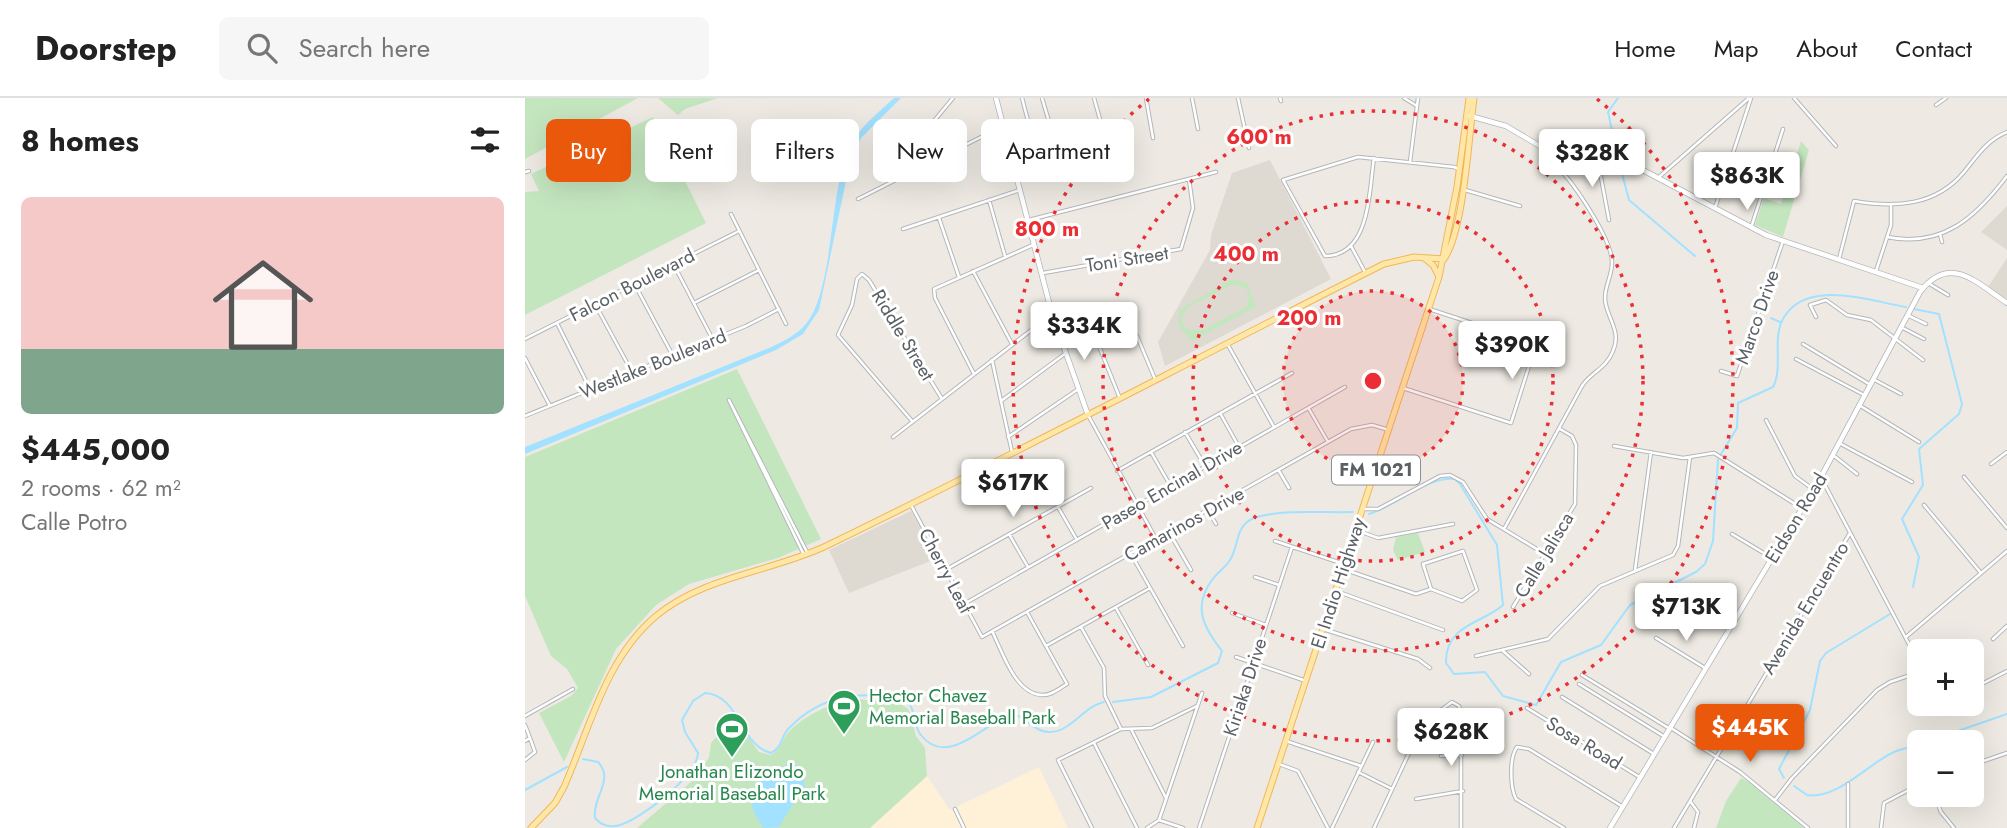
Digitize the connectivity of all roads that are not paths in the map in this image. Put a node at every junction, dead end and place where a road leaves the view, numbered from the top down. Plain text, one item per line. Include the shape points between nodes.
1 (953, 98) edge
2 (996, 98) edge
3 (1022, 98) edge
4 (1042, 98) edge
5 (1094, 98) edge
6 (1146, 98) edge
7 (1192, 98) edge
8 (1238, 98) edge
9 (1403, 98) edge
10 (1418, 98) edge
11 (1471, 98) edge
12 (1750, 98) edge
13 (1794, 98) edge
14 (1946, 98) edge
15 (1936, 105) dead end
16 (1417, 106) junction
17 (1469, 116) junction
18 (936, 119) edge
19 (1001, 119) edge
20 (1028, 119) edge
21 (1048, 119) edge
22 (1099, 119) edge
23 (1198, 129) dead end
24 (1783, 129) dead end
25 (2007, 132) edge
26 (1153, 138) dead end
27 (1836, 146) dead end
28 (1249, 148) dead end
29 (1569, 153) junction
30 (1597, 156) junction
31 (1374, 158) junction
32 (1411, 162) junction
33 (1462, 170) junction
34 (1216, 172) dead end
35 (2007, 176) edge
36 (1657, 178) junction
37 (1189, 179) junction
38 (890, 182) edge
39 (1018, 182) edge
40 (1462, 189) junction
41 (1020, 190) junction
42 (858, 198) dead end
43 (989, 200) junction
44 (1891, 204) junction
45 (1520, 206) dead end
46 (1714, 210) junction
47 (731, 214) dead end
48 (939, 218) junction
49 (1028, 220) junction
50 (1609, 220) dead end
51 (1751, 228) junction
52 (903, 229) dead end
53 (739, 230) junction
54 (1940, 234) junction
55 (1887, 237) junction
56 (1783, 241) junction
57 (1942, 242) dead end
58 (1033, 245) junction
59 (1351, 245) junction
60 (1005, 256) junction
61 (1421, 257) junction
62 (1444, 259) junction
63 (1839, 259) junction
64 (674, 264) junction
65 (759, 270) junction
66 (973, 271) junction
67 (1876, 271) junction
68 (1043, 273) junction
69 (1366, 274) junction
70 (959, 277) junction
71 (1439, 277) junction
72 (1928, 283) junction
73 (634, 285) junction
74 (1923, 288) junction
75 (1948, 295) dead end
76 (694, 303) junction
77 (2007, 303) edge
78 (595, 304) junction
79 (779, 309) junction
80 (1429, 309) junction
81 (1052, 314) junction
82 (1907, 315) junction
83 (1816, 317) dead end
84 (1089, 321) junction
85 (557, 323) junction
86 (786, 324) dead end
87 (1926, 324) dead end
88 (1901, 327) junction
89 (1895, 337) junction
90 (525, 339) edge
91 (1924, 339) dead end
92 (713, 340) junction
93 (1012, 344) junction
94 (1804, 344) dead end
95 (1228, 345) junction
96 (1066, 352) junction
97 (673, 356) junction
98 (525, 358) edge
99 (1796, 359) dead end
100 (992, 360) junction
101 (1923, 360) dead end
102 (1721, 371) dead end
103 (632, 372) junction
104 (1292, 373) dead end
105 (974, 374) junction
106 (1873, 379) junction
107 (1155, 381) junction
108 (1870, 385) junction
109 (1345, 387) dead end
110 (1080, 388) junction
111 (1403, 388) junction
112 (590, 389) junction
113 (1255, 393) junction
114 (1901, 394) dead end
115 (1864, 395) junction
116 (1120, 398) junction
117 (942, 399) junction
118 (1001, 401) junction
119 (1859, 405) junction
120 (550, 406) junction
121 (1308, 408) junction
122 (1220, 413) junction
123 (1088, 415) junction
124 (525, 416) edge
125 (1766, 420) dead end
126 (913, 422) junction
127 (1274, 427) junction
128 (743, 428) junction
129 (1559, 428) junction
130 (1389, 430) junction
131 (1185, 432) junction
132 (893, 437) dead end
133 (1008, 437) junction
134 (1328, 442) junction
135 (1919, 442) dead end
136 (1839, 443) junction
137 (1614, 446) dead end
138 (1239, 447) junction
139 (1151, 452) junction
140 (1651, 452) junction
141 (2007, 452) edge
142 (1013, 453) junction
143 (1833, 455) junction
144 (2002, 456) junction
145 (1690, 457) junction
146 (2007, 461) edge
147 (1991, 464) dead end
148 (1205, 466) junction
149 (1117, 471) junction
150 (1279, 471) junction
151 (1857, 474) dead end
152 (1964, 477) dead end
153 (1819, 481) junction
154 (1912, 482) dead end
155 (1170, 485) junction
156 (772, 486) junction
157 (1091, 488) dead end
158 (1289, 488) dead end
159 (1814, 490) junction
160 (911, 504) junction
161 (1136, 504) junction
162 (1924, 505) dead end
163 (1058, 507) junction
164 (1363, 509) junction
165 (1803, 509) junction
166 (1208, 510) junction
167 (790, 517) junction
168 (786, 520) junction
169 (1216, 524) dead end
170 (1453, 524) dead end
171 (2007, 528) edge
172 (1356, 530) junction
173 (1504, 530) junction
174 (1169, 532) junction
175 (1850, 533) junction
176 (1009, 534) junction
177 (1732, 534) dead end
178 (1156, 539) junction
179 (1077, 540) junction
180 (1275, 541) dead end
181 (1292, 547) junction
182 (2007, 551) edge
183 (1131, 553) junction
184 (806, 554) junction
185 (1545, 554) junction
186 (1772, 558) junction
187 (1343, 566) junction
188 (1028, 567) junction
189 (947, 569) junction
190 (1191, 570) dead end
191 (1635, 570) junction
192 (1981, 573) junction
193 (1255, 577) dead end
194 (1279, 585) junction
195 (1150, 588) junction
196 (1431, 589) junction
197 (1336, 591) junction
198 (964, 604) junction
199 (1513, 607) dead end
200 (1116, 608) junction
201 (1027, 612) junction
202 (1231, 613) dead end
203 (1266, 625) junction
204 (2007, 626) edge
205 (1081, 627) junction
206 (1323, 629) junction
207 (1443, 630) dead end
208 (992, 631) junction
209 (982, 637) joint
210 (1906, 637) joint
211 (1656, 638) dead end
212 (1993, 639) dead end
213 (1046, 646) junction
214 (1183, 646) dead end
215 (1503, 651) junction
216 (1476, 656) dead end
217 (1236, 657) dead end
218 (1253, 663) junction
219 (1148, 665) dead end
220 (1430, 668) dead end
221 (1705, 668) junction
222 (2007, 671) edge
223 (1529, 674) dead end
224 (1582, 675) dead end
225 (1907, 676) edge
226 (1306, 681) junction
227 (1984, 683) edge
228 (1579, 684) dead end
229 (573, 689) dead end
230 (1202, 694) dead end
231 (1562, 697) dead end
232 (1197, 706) junction
233 (1527, 708) dead end
234 (525, 716) edge
235 (525, 725) edge
236 (1670, 728) junction
237 (1121, 729) junction
238 (1131, 729) junction
239 (1502, 730) dead end
240 (1462, 732) junction
241 (1665, 737) junction
242 (530, 738) junction
243 (525, 741) edge
244 (1286, 741) junction
245 (1373, 742) dead end
246 (1094, 743) junction
247 (1654, 754) junction
248 (2007, 754) edge
249 (1462, 755) junction
250 (1716, 755) junction
251 (1441, 756) dead end
252 (525, 760) edge
253 (1984, 761) edge
254 (1279, 764) junction
255 (1361, 766) junction
256 (1358, 772) junction
257 (1641, 778) junction
258 (1848, 784) dead end
259 (1392, 789) junction
260 (1463, 791) junction
261 (1907, 792) edge
262 (1166, 798) junction
263 (1416, 799) dead end
264 (1775, 800) junction
265 (1690, 801) junction
266 (1623, 807) junction
267 (1939, 807) edge
268 (955, 809) dead end
269 (1159, 820) junction
270 (531, 828) edge
271 (964, 828) edge
272 (1092, 828) edge
273 (1137, 828) edge
274 (1147, 828) edge
275 (1183, 828) edge
276 (1199, 828) edge
277 (1257, 828) edge
278 (1330, 828) edge
279 (1374, 828) edge
280 (1461, 828) edge
281 (1563, 828) edge
282 (1610, 828) edge
283 (1674, 828) edge
284 (1694, 828) edge
285 (1808, 828) edge
286 (1847, 828) edge
287 (1881, 828) edge
288 (1954, 828) edge

1 - 18 street
2 - 19 street
3 - 20 street
4 - 21 street
5 - 22 street
6 - 26 street
7 - 23 street
8 - 28 street
9 - 16 street
10 - 16 street
11 - 17 main road, El Indio Highway / FM 1021
12 - 36 street
12 - 46 street
13 - 27 street
14 - 15 street
16 - 32 street
17 - 29 street via 1506,126 1543,148
17 - 33 main road, El Indio Highway / FM 1021
24 - 51 street
25 - 44 street via 1987,144 1941,192 1921,201
29 - 30 street
29 - 129 street via 1564,174 1587,206 1612,257 1605,303 1616,335 1608,361 1586,380
30 - 36 street via 1625,160
30 - 50 street
31 - 32 street
31 - 59 street via 1363,228
31 - 59 street via 1348,158 1283,180 1325,256
32 - 33 street
33 - 40 main road, El Indio Highway / FM 1021
33 - 62 main road, El Indio Highway / FM 1021
34 - 37 street
35 - 54 street via 1977,213
36 - 46 street
37 - 49 street
37 - 68 street, Toni Street via 1193,208 1181,249
38 - 42 street
39 - 41 street
40 - 45 street
40 - 62 main road, El Indio Highway / FM 1021
41 - 43 street
41 - 49 street
43 - 48 street
43 - 60 street
44 - 55 street
44 - 63 street via 1854,201
46 - 51 street
47 - 53 street
48 - 52 street
48 - 70 street
49 - 58 street
51 - 56 street
53 - 64 street, Falcon Boulevard
53 - 65 street
54 - 55 street via 1909,240
54 - 57 street
55 - 67 street
56 - 63 street
56 - 102 street, Marco Drive via 1737,376
58 - 60 street
58 - 68 street
59 - 69 street
60 - 66 street
61 - 62 main road
61 - 69 main road via 1393,261
61 - 71 main road via 1433,265
62 - 71 main road, El Indio Highway / FM 1021
63 - 67 street
64 - 73 street, Falcon Boulevard
64 - 76 street
65 - 76 street
65 - 79 street
66 - 70 street
66 - 93 street
67 - 74 street
68 - 81 street
69 - 95 main road
70 - 105 street via 935,289 935,298
71 - 80 main road, El Indio Highway / FM 1021
72 - 74 street, Eidson Road
72 - 75 street
72 - 77 street, Eidson Road via 1946,272 1958,272
73 - 78 street, Falcon Boulevard
73 - 97 street
74 - 82 street, Eidson Road
76 - 92 street
78 - 85 street, Falcon Boulevard
78 - 103 street
79 - 86 street
79 - 92 street, Westlake Boulevard
80 - 111 main road, El Indio Highway / FM 1021
80 - 111 street via 1536,344 1511,423
81 - 84 street
81 - 93 street
81 - 96 street
82 - 87 street
82 - 88 street, Eidson Road
83 - 89 street via 1810,305 1826,300 1847,315 1871,320
84 - 107 street via 1137,337
84 - 116 street
85 - 90 street, Falcon Boulevard
85 - 112 street
88 - 89 street, Eidson Road
88 - 91 street
89 - 101 street
89 - 106 street, Eidson Road
92 - 97 street, Westlake Boulevard
93 - 100 street
94 - 108 street
95 - 107 main road
95 - 113 street
96 - 110 street
96 - 118 street
97 - 103 street, Westlake Boulevard
98 - 120 street
99 - 115 street
100 - 105 street
100 - 118 street
103 - 112 street, Westlake Boulevard
104 - 113 street
105 - 117 street
106 - 108 street, Eidson Road
106 - 114 street
107 - 116 main road
108 - 115 street, Eidson Road
109 - 121 street, Paseo Encinal Drive
110 - 123 street
110 - 133 street
111 - 130 main road, El Indio Highway / FM 1021
112 - 120 street, Westlake Boulevard
113 - 122 street
113 - 127 street
115 - 119 street, Eidson Road
116 - 123 main road
117 - 126 street
117 - 126 street, Riddle Street via 862,274 838,335
118 - 133 street
119 - 135 street
119 - 136 street, Eidson Road
120 - 124 street, Westlake Boulevard
121 - 127 street, Paseo Encinal Drive
121 - 134 street
122 - 131 street
122 - 138 street
123 - 142 main road
123 - 149 street
125 - 159 street via 1795,476
126 - 132 street
127 - 138 street, Paseo Encinal Drive
128 - 128 street via 729,400
128 - 156 street
129 - 173 street
129 - 185 street, Calle Jalisca via 1576,445 1576,499
130 - 134 street, Camarinos Drive via 1361,425
130 - 164 main road, El Indio Highway / FM 1021
131 - 139 street
131 - 148 street
133 - 142 street
134 - 150 street, Camarinos Drive
136 - 143 street, Eidson Road
136 - 154 street
137 - 140 street
138 - 148 street, Paseo Encinal Drive
139 - 149 street
139 - 155 street
140 - 145 street
140 - 191 street
141 - 144 street
142 - 160 main road
143 - 151 street
143 - 153 street, Eidson Road
144 - 146 street
144 - 147 street
145 - 165 street via 1717,454
145 - 191 street via 1677,551
148 - 155 street, Paseo Encinal Drive
149 - 161 street
150 - 158 street
150 - 166 street, Camarinos Drive
152 - 171 street
153 - 159 street, Eidson Road
153 - 175 street
155 - 161 street, Paseo Encinal Drive
156 - 167 street
156 - 168 street
157 - 163 street
159 - 165 street, Eidson Road
160 - 184 main road
160 - 189 street, Cherry Leaf
161 - 178 street
161 - 179 street, Paseo Encinal Drive
162 - 192 street
163 - 176 street
163 - 179 street
164 - 172 main road, El Indio Highway / FM 1021
164 - 173 street via 1378,509 1440,476 1458,477 1487,519
165 - 186 street, Eidson Road
166 - 169 street
166 - 174 street, Camarinos Drive
167 - 168 street
167 - 184 street
168 - 184 street
170 - 172 street via 1378,538
172 - 187 main road, El Indio Highway / FM 1021
173 - 185 street
174 - 178 street, Camarinos Drive
174 - 190 street
175 - 210 street
175 - 250 street, Avenida Encuentro
176 - 188 street
176 - 189 street
177 - 186 street
178 - 183 street, Camarinos Drive
179 - 188 street, Paseo Encinal Drive
180 - 181 street
181 - 187 street
181 - 194 street, Kiriaka Drive
182 - 192 street
183 - 195 street
183 - 201 street, Camarinos Drive
184 - 270 main road via 689,594 646,625 613,668 555,803
185 - 199 street, Calle Jalisca
186 - 221 street, Eidson Road
187 - 196 street via 1416,594
187 - 197 main road, El Indio Highway / FM 1021
188 - 198 street, Paseo Encinal Drive
189 - 198 street, Cherry Leaf
191 - 215 street via 1599,586 1548,639
192 - 210 street
193 - 194 street
194 - 203 street, Kiriaka Drive
195 - 200 street
195 - 214 street
196 - 196 street via 1462,601 1473,596 1477,590 1464,551 1423,564
197 - 206 main road, El Indio Highway / FM 1021
197 - 207 street
198 - 209 street, Cherry Leaf
200 - 205 street
200 - 219 street
201 - 208 street, Camarinos Drive
201 - 213 street
202 - 203 street
203 - 218 street, Kiriaka Drive
204 - 212 street
205 - 213 street
205 - 237 street via 1104,668 1105,696
206 - 220 street via 1418,659
206 - 226 main road, El Indio Highway / FM 1021
208 - 209 street, Camarinos Drive
208 - 213 street via 1014,674 1026,688 1043,695 1067,684
211 - 221 street
215 - 216 street
215 - 223 street
217 - 218 street
218 - 226 street
218 - 276 street, Kiriaka Drive
221 - 236 street, Eidson Road
222 - 227 street
224 - 236 street
225 - 264 street via 1877,690
226 - 244 main road, El Indio Highway / FM 1021
228 - 241 street
229 - 234 street
230 - 232 street
231 - 247 street
232 - 238 street via 1153,728
232 - 262 street
233 - 257 street, Sosa Road
235 - 242 street
236 - 241 street, Eidson Road
236 - 250 street
237 - 238 street
237 - 246 street
238 - 262 street
239 - 240 street
240 - 249 street
240 - 259 street via 1459,706 1452,702 1423,723
241 - 247 street, Eidson Road
242 - 243 street
242 - 252 street via 535,752
244 - 254 main road, El Indio Highway / FM 1021
244 - 255 street
245 - 255 street
246 - 272 street via 1058,761
246 - 273 street
247 - 257 street, Eidson Road
248 - 253 street
249 - 251 street
249 - 260 street
250 - 264 street
250 - 265 street, Avenida Encuentro
254 - 277 main road, El Indio Highway / FM 1021
254 - 278 street via 1298,771
255 - 256 street
256 - 259 street
256 - 278 street
257 - 266 street, Eidson Road
258 - 286 street
259 - 279 street
260 - 263 street
260 - 280 street
261 - 287 street via 1884,803
262 - 269 street
264 - 285 street
265 - 283 street, Avenida Encuentro
265 - 284 street via 1699,812
266 - 281 street via 1529,749 1517,747 1513,754 1516,799
266 - 282 street, Eidson Road
267 - 288 street
268 - 271 street
269 - 274 street
269 - 275 street

